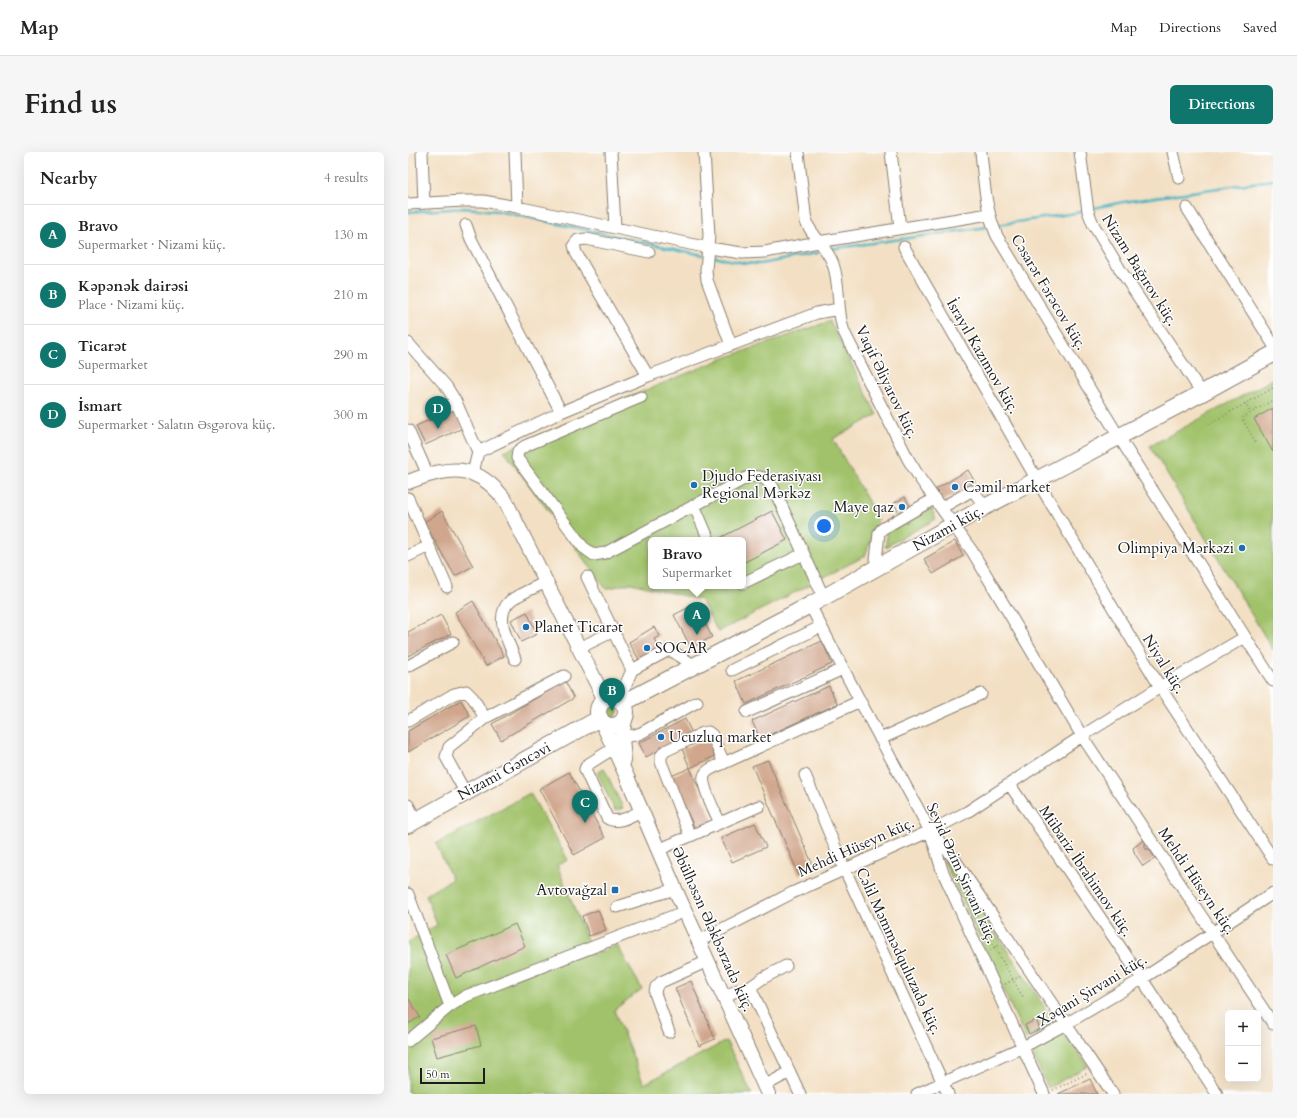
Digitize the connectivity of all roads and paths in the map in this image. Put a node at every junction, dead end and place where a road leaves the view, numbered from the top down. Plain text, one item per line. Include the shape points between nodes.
1 (422, 152) edge
2 (515, 152) edge
3 (611, 152) edge
4 (704, 152) edge
5 (798, 152) edge
6 (891, 152) edge
7 (981, 152) edge
8 (1080, 152) edge
9 (1173, 152) edge
10 (1179, 178) dead end
11 (424, 203) junction
12 (408, 204) edge
13 (517, 207) junction
14 (1187, 208) dead end
15 (989, 214) junction
16 (466, 225) dead end
17 (615, 228) junction
18 (900, 228) junction
19 (818, 242) junction
20 (904, 247) dead end
21 (709, 248) junction
22 (649, 252) dead end
23 (839, 309) junction
24 (408, 343) edge
25 (731, 344) junction
26 (1273, 344) edge
27 (1273, 354) edge
28 (648, 376) junction
29 (1273, 388) edge
30 (1202, 393) junction
31 (641, 397) dead end
32 (1273, 400) edge
33 (456, 402) junction
34 (1245, 403) junction
35 (561, 412) junction
36 (1251, 413) junction
37 (432, 414) dead end
38 (1209, 424) dead end
39 (408, 430) edge
40 (1119, 437) junction
41 (1256, 442) dead end
42 (478, 452) junction
43 (473, 473) junction
44 (428, 475) junction
45 (1037, 480) junction
46 (408, 482) edge
47 (408, 498) edge
48 (937, 504) junction
49 (694, 505) junction
50 (984, 508) junction
51 (953, 525) junction
52 (708, 537) edge
53 (429, 546) junction
54 (803, 554) junction
55 (408, 556) edge
56 (875, 569) junction
57 (588, 577) dead end
58 (546, 582) junction
59 (746, 582) edge
60 (447, 587) dead end
61 (817, 601) junction
62 (820, 627) junction
63 (614, 631) junction
64 (1244, 638) junction
65 (453, 642) dead end
66 (579, 648) junction
67 (515, 659) dead end
68 (408, 666) edge
69 (695, 666) junction
70 (843, 669) junction
71 (632, 670) junction
72 (732, 670) dead end
73 (564, 676) dead end
74 (1273, 681) edge
75 (1160, 687) junction
76 (981, 694) dead end
77 (860, 701) junction
78 (697, 702) dead end
79 (618, 704) junction
80 (747, 712) dead end
81 (485, 718) junction
82 (600, 718) junction
83 (408, 721) edge
84 (1082, 736) junction
85 (880, 740) junction
86 (618, 743) junction
87 (724, 762) junction
88 (805, 775) dead end
89 (1010, 784) junction
90 (465, 792) junction
91 (408, 805) edge
92 (759, 806) dead end
93 (641, 811) junction
94 (412, 822) edge
95 (720, 823) junction
96 (930, 831) junction
97 (690, 836) junction
98 (658, 850) junction
99 (1273, 859) edge
100 (844, 868) junction
101 (960, 885) dead end
102 (675, 890) junction
103 (1273, 893) edge
104 (408, 894) edge
105 (617, 908) dead end
106 (686, 911) junction
107 (983, 914) dead end
108 (978, 917) junction
109 (1213, 933) junction
110 (699, 941) junction
111 (1002, 943) dead end
112 (995, 947) junction
113 (986, 953) dead end
114 (708, 961) junction
115 (786, 966) dead end
116 (1023, 975) dead end
117 (1142, 979) junction
118 (1014, 980) junction
119 (1002, 986) dead end
120 (749, 988) junction
121 (725, 997) junction
122 (1024, 999) dead end
123 (450, 1006) junction
124 (1066, 1024) junction
125 (1273, 1024) edge
126 (669, 1032) dead end
127 (408, 1041) edge
128 (1023, 1047) junction
129 (1096, 1069) junction
130 (790, 1072) junction
131 (942, 1082) junction
132 (766, 1090) edge
133 (1048, 1092) edge
134 (800, 1094) edge
135 (917, 1094) edge
136 (948, 1094) edge
137 (1113, 1094) edge
138 (1217, 1094) edge

1 - 11 street
2 - 13 street
3 - 17 street
4 - 21 street
5 - 19 street, Vaqif Əliyarov küç. via 806,222
6 - 18 street
7 - 15 street, Cəsarət Fərəcov küç.
8 - 30 street, Nizam Bağırov küç. via 1088,211 1093,224
9 - 10 street
11 - 12 street
11 - 13 street via 483,201
13 - 17 street
14 - 26 street
15 - 18 street
15 - 40 street, Cəsarət Fərəcov küç. via 997,236
16 - 35 street
17 - 21 street
18 - 19 street
19 - 21 street via 765,252 742,253
19 - 23 street, Vaqif Əliyarov küç. via 834,265
20 - 45 street, İsrayıl Kazımov küç.
21 - 25 street via 707,280
22 - 28 street via 586,239 578,240 574,245 576,253
23 - 25 street via 817,313
23 - 48 street, Vaqif Əliyarov küç. via 844,332 908,459
24 - 33 street via 446,386
25 - 28 street
27 - 30 highway, Nizami küç.
28 - 35 street
29 - 34 path
30 - 40 highway, Nizami küç.
31 - 49 street, Seyid Əzim Şirvani küç. via 525,446 518,451 517,458 583,547 594,555 605,553
32 - 36 path
33 - 37 street
33 - 42 street
34 - 36 path
34 - 38 path
35 - 42 street
36 - 41 path via 1242,418
39 - 44 street
40 - 45 highway, Nizami küç.
40 - 64 street, Cəsarət Fərəcov küç.
42 - 43 street
43 - 44 main road via 453,470
43 - 58 main road via 488,481 504,500
44 - 46 main road
45 - 50 highway, Nizami küç.
45 - 75 street, Niyal küç.
47 - 53 street
48 - 50 street via 971,492 975,493
48 - 51 street, Vaqif Əliyarov küç.
48 - 56 street via 882,529 879,533
49 - 52 street
49 - 54 street, Seyid Əzim Şirvani küç. via 748,477 758,476 765,479 773,487
50 - 51 highway, Nizami küç.
51 - 56 highway, Nizami küç.
51 - 84 street, Mehdi Hüseyn küç. via 972,551
53 - 55 street
53 - 60 street
54 - 59 street
54 - 61 street, Seyid Əzim Şirvani küç.
56 - 61 highway, Nizami küç.
57 - 63 street
58 - 66 main road
58 - 67 street via 510,601 504,610 502,623
61 - 62 street, Seyid Əzim Şirvani küç.
61 - 69 highway, Nizami küç.
62 - 70 street, Seyid Əzim Şirvani küç.
62 - 72 street
63 - 66 street
63 - 71 street
64 - 74 street, Cəsarət Fərəcov küç.
64 - 75 street, Mehdi Hüseyn küç.
65 - 68 street
66 - 79 main road
69 - 71 street via 672,651 667,651
69 - 79 highway, Nizami küç.
70 - 77 street, Seyid Əzim Şirvani küç.
70 - 80 street
71 - 79 street
73 - 81 street
75 - 84 street, Mehdi Hüseyn küç.
75 - 99 street, Niyal küç.
76 - 85 street
77 - 85 street, Seyid Əzim Şirvani küç.
77 - 87 street
78 - 86 street
79 - 82 highway via 599,708
79 - 82 highway, Nizami küç. via 624,718 617,725 607,725
79 - 86 main road
81 - 83 street via 466,691 454,694
81 - 90 street via 449,747 446,757
82 - 86 main road
82 - 90 highway, Nizami Gəncəvi
84 - 89 street, Mehdi Hüseyn küç.
84 - 109 street, Mehdi Hüseyn küç.
85 - 96 street, Seyid Əzim Şirvani küç.
86 - 93 main road, Əbülhəsən Ələkbərzadə küç. via 627,777
86 - 93 street via 587,765 586,772 607,818 617,821
87 - 95 street via 709,770 704,776 704,784
87 - 97 street via 712,735 708,732 665,751 661,756 661,762
88 - 100 street, Cəlil Məmmədquluzadə küç.
89 - 96 street, Mehdi Hüseyn küç. via 967,812
89 - 117 street, Mübariz İbrahimov küç.
90 - 94 highway, Nizami Gəncəvi
91 - 94 street
92 - 95 street
93 - 98 main road, Əbülhəsən Ələkbərzadə küç.
95 - 97 street
96 - 100 street, Mehdi Hüseyn küç.
96 - 124 street via 953,857
96 - 128 street, Seyid Əzim Şirvani küç. via 942,870
97 - 98 street
98 - 102 main road, Əbülhəsən Ələkbərzadə küç.
100 - 110 street, Mehdi Hüseyn küç.
100 - 131 street, Cəlil Məmmədquluzadə küç.
101 - 108 path
102 - 105 street
102 - 106 main road, Əbülhəsən Ələkbərzadə küç.
103 - 109 street, Xəqani Şirvani küç.
104 - 123 street
106 - 110 main road, Əbülhəsən Ələkbərzadə küç.
106 - 123 street via 466,996
107 - 108 path
108 - 112 path
109 - 117 street, Xəqani Şirvani küç.
109 - 125 street, Mehdi Hüseyn küç.
110 - 114 main road, Əbülhəsən Ələkbərzadə küç.
111 - 112 path
112 - 113 path
112 - 118 path
114 - 121 main road, Əbülhəsən Ələkbərzadə küç.
114 - 126 street via 661,982 656,987 655,993
115 - 120 street
116 - 118 path
117 - 124 street, Xəqani Şirvani küç.
117 - 138 street, Mübariz İbrahimov küç.
118 - 119 path
118 - 122 path
120 - 121 street
120 - 130 street
121 - 132 main road, Əbülhəsən Ələkbərzadə küç.
123 - 127 street
124 - 128 street, Xəqani Şirvani küç.
124 - 129 street
128 - 131 street, Xəqani Şirvani küç.
128 - 133 street, Seyid Əzim Şirvani küç.
129 - 133 path
129 - 137 street
130 - 132 street
130 - 134 street
131 - 135 street, Xəqani Şirvani küç.
131 - 136 street, Cəlil Məmmədquluzadə küç.

